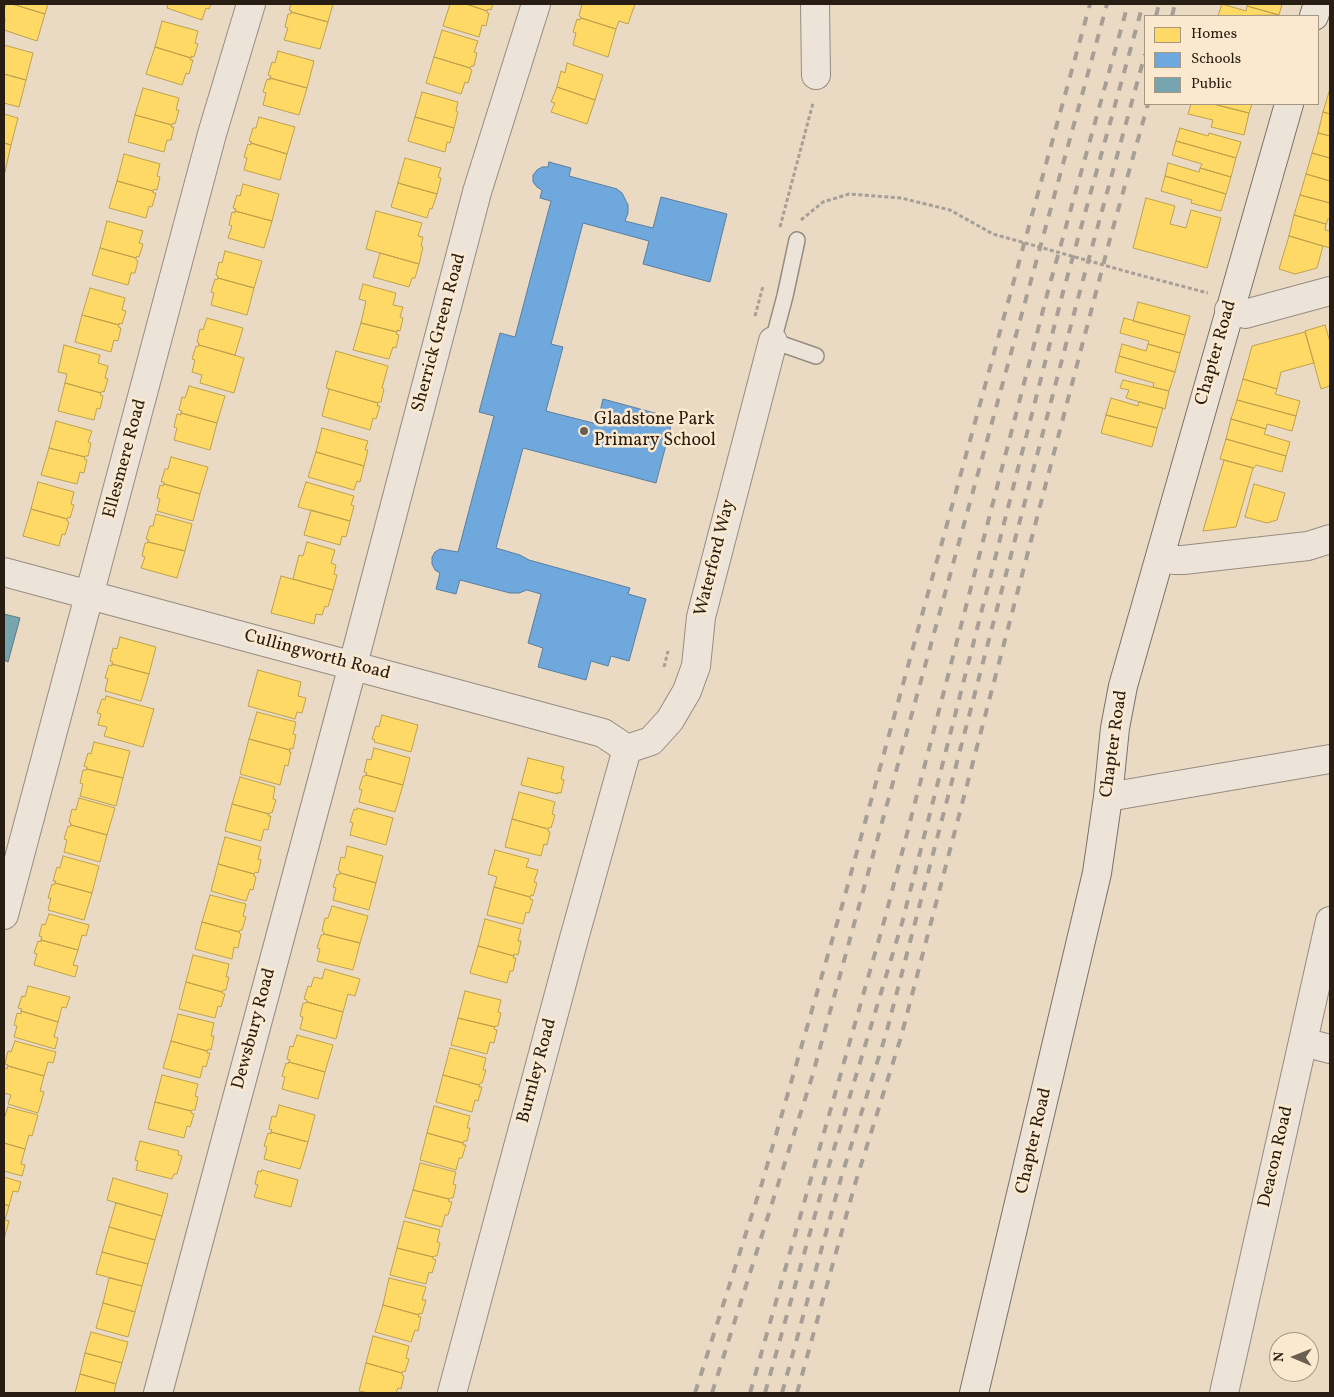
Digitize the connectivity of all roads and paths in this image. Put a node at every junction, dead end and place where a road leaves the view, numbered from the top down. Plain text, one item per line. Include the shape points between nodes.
1 (252, 4) edge
2 (536, 4) edge
3 (815, 4) edge
4 (815, 87) joint
5 (1289, 105) edge
6 (799, 222) dead end
7 (779, 230) dead end
8 (797, 240) dead end
9 (764, 280) dead end
10 (1330, 291) edge
11 (1222, 302) junction
12 (755, 317) dead end
13 (773, 341) junction
14 (816, 356) dead end
15 (690, 439) dead end
16 (720, 453) dead end
17 (1330, 539) edge
18 (1161, 554) junction
19 (4, 572) edge
20 (90, 594) junction
21 (670, 643) dead end
22 (353, 665) junction
23 (663, 671) dead end
24 (627, 749) junction
25 (1330, 759) edge
26 (1108, 797) junction
27 (4, 916) edge
28 (1330, 921) edge
29 (1303, 1042) junction
30 (1330, 1049) edge
31 (158, 1393) edge
32 (452, 1393) edge
33 (974, 1393) edge
34 (1224, 1393) edge

1 - 20 street, Ellesmere Road via 212,134
2 - 22 street, Sherrick Green Road via 477,192
3 - 4 street
4 - 7 path
5 - 11 street, Chapter Road
6 - 11 path via 823,202 849,194 901,198 950,210 993,234
8 - 13 lane, Waterford Way
9 - 12 path
10 - 11 street via 1245,314
11 - 18 street, Chapter Road
13 - 14 lane
13 - 24 street, Waterford Way via 700,618 696,666 687,690 657,736
15 - 16 path via 721,446
17 - 18 street via 1308,546 1183,560
18 - 26 street, Chapter Road via 1123,686
19 - 20 street, Cullingworth Road
20 - 22 street, Cullingworth Road
20 - 27 street, Ellesmere Road
21 - 23 path
22 - 24 street, Cullingworth Road via 603,734
22 - 31 street, Dewsbury Road
24 - 32 street, Burnley Road
25 - 26 street
26 - 33 street, Chapter Road via 1097,874
28 - 29 street, Deacon Road
29 - 30 street
29 - 34 street, Deacon Road

